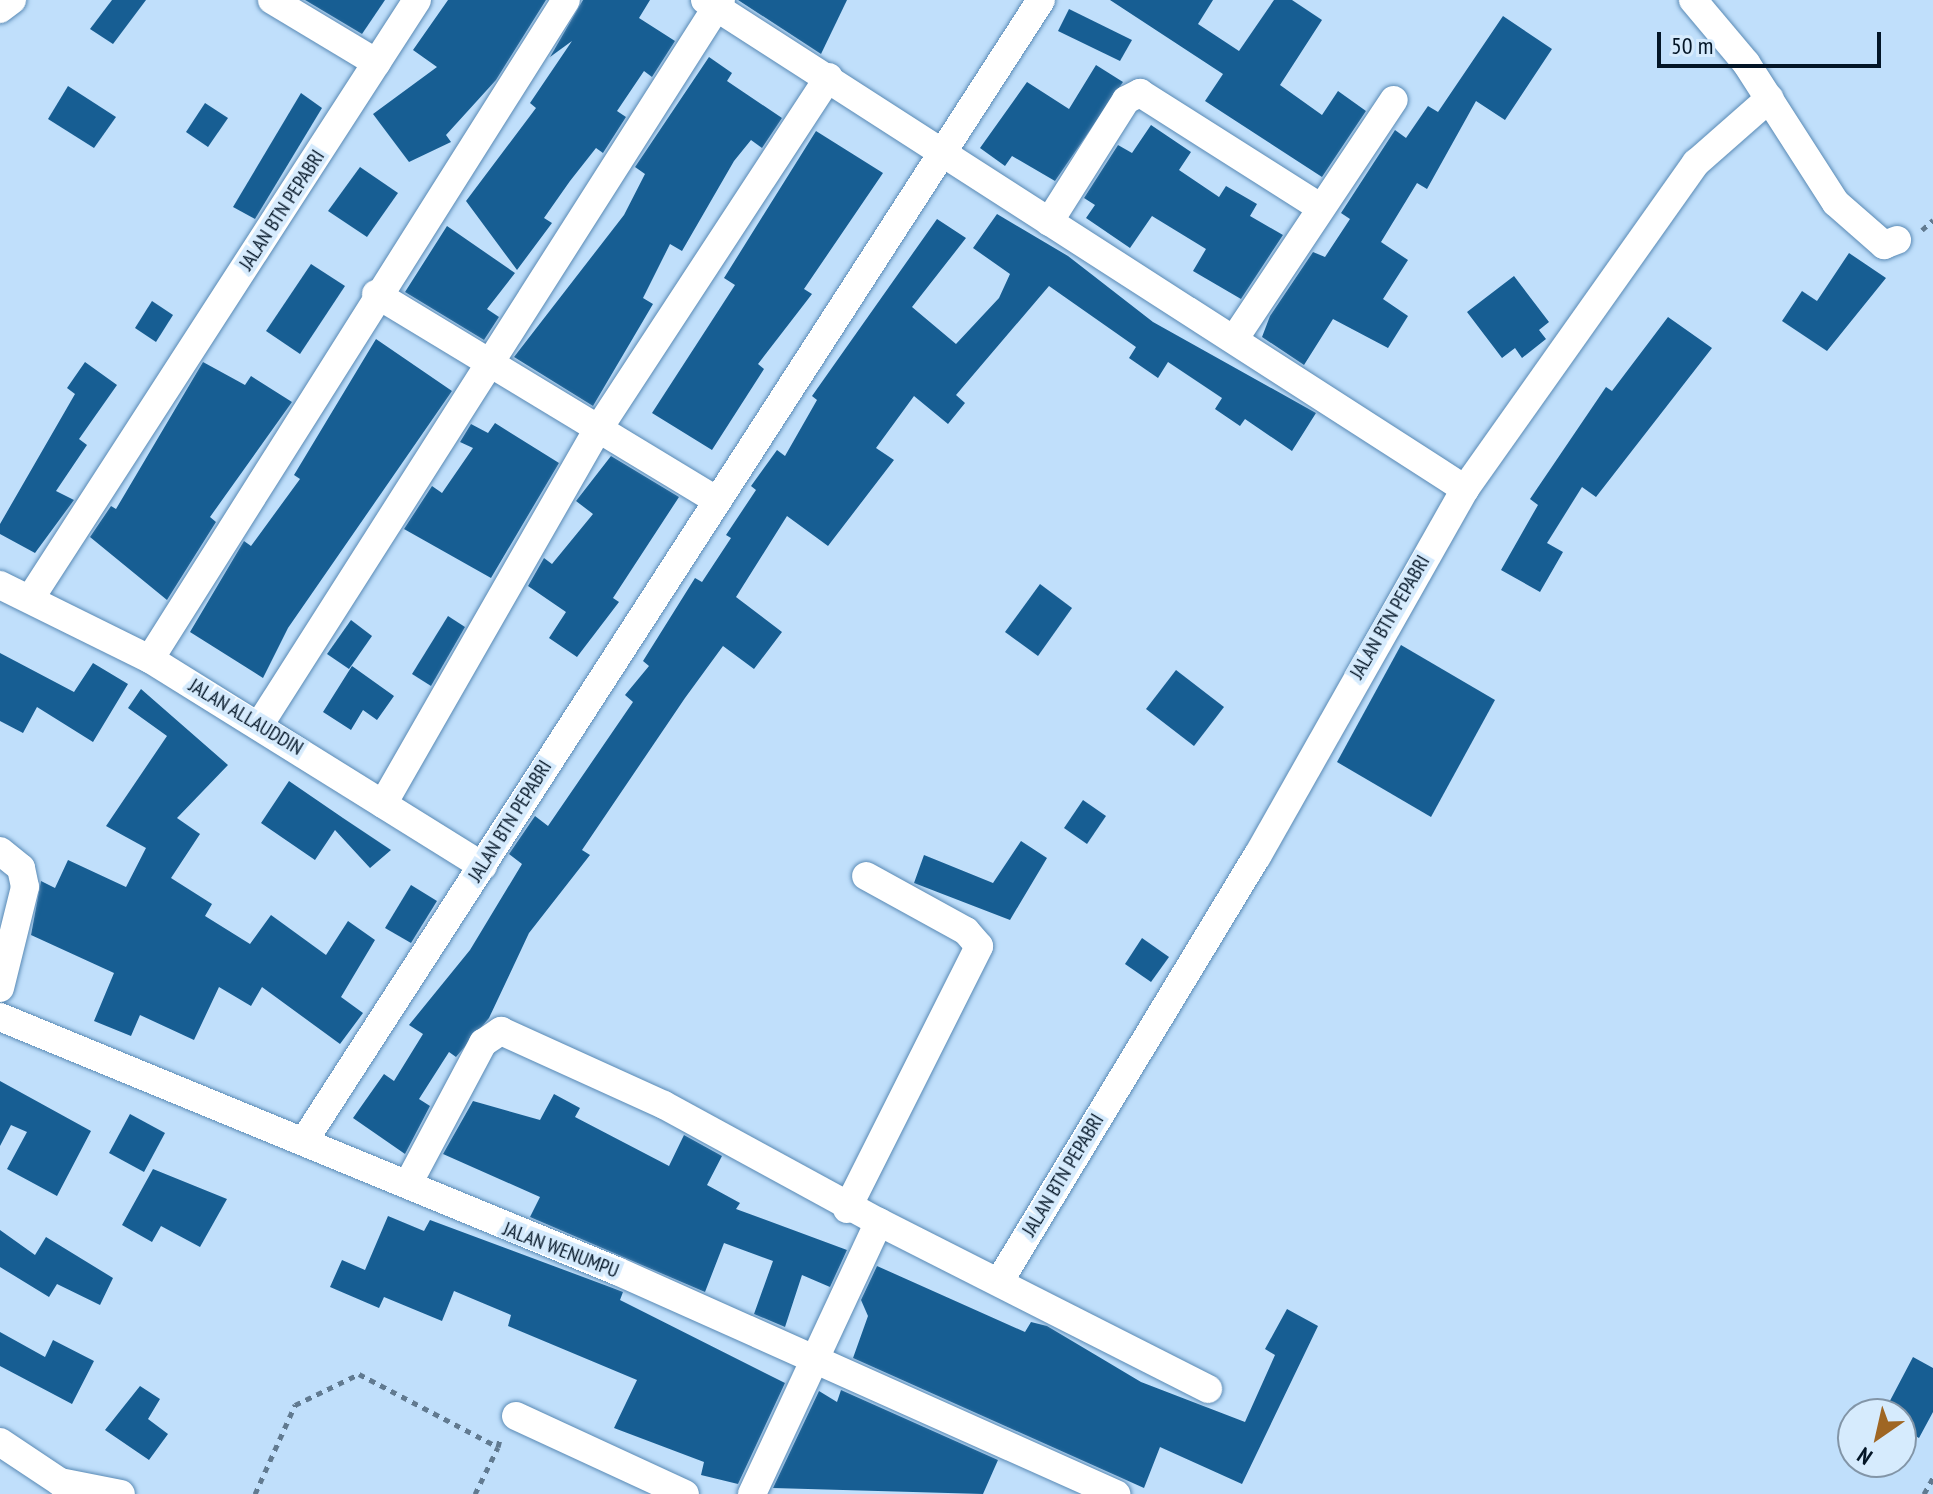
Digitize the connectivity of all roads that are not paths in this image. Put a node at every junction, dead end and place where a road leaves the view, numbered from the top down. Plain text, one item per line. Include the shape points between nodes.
1 (12, 0) edge
2 (272, 0) edge
3 (417, 0) edge
4 (566, 0) edge
5 (1041, 0) edge
6 (1693, 0) edge
7 (714, 2) edge
8 (0, 9) edge
9 (377, 63) junction
10 (829, 77) junction
11 (1770, 98) junction
12 (1394, 100) dead end
13 (941, 154) junction
14 (1321, 208) junction
15 (1049, 222) junction
16 (1897, 240) dead end
17 (376, 294) junction
18 (1235, 338) junction
19 (493, 366) junction
20 (597, 431) junction
21 (1465, 489) junction
22 (713, 498) junction
23 (0, 585) edge
24 (30, 599) junction
25 (150, 659) junction
26 (260, 724) junction
27 (383, 804) junction
28 (0, 851) edge
29 (483, 866) junction
30 (866, 876) dead end
31 (0, 988) edge
32 (0, 1017) edge
33 (304, 1141) junction
34 (408, 1184) junction
35 (847, 1209) junction
36 (879, 1222) junction
37 (1000, 1280) junction
38 (813, 1358) junction
39 (1208, 1389) dead end
40 (516, 1416) road end
41 (0, 1442) edge
42 (87, 1491) edge
43 (121, 1494) edge
44 (685, 1494) edge
45 (752, 1494) edge
46 (1116, 1494) edge

1 - 8 street
2 - 9 street
3 - 9 street, JALAN BTN PEPABRI
4 - 17 street
5 - 13 street, JALAN BTN PEPABRI
6 - 11 street
7 - 10 street
7 - 19 street
9 - 24 street, JALAN BTN PEPABRI
10 - 13 street
10 - 20 street
11 - 16 street via 1836,203 1884,245
11 - 21 street, JALAN BTN PEPABRI via 1696,163
12 - 14 street
13 - 15 street
13 - 22 street, JALAN BTN PEPABRI
14 - 15 street via 1146,93 1126,100
14 - 18 street
15 - 18 street
17 - 19 street
17 - 25 street
18 - 21 street
19 - 20 street
19 - 26 street
20 - 22 street
20 - 27 street
21 - 37 street, JALAN BTN PEPABRI via 1257,856
22 - 29 street, JALAN BTN PEPABRI
23 - 24 street, JALAN ALLAUDDIN
24 - 25 street, JALAN ALLAUDDIN
25 - 26 street, JALAN ALLAUDDIN
26 - 27 street, JALAN ALLAUDDIN
27 - 29 street, JALAN ALLAUDDIN
28 - 31 street via 21,868 25,887
29 - 33 street, JALAN BTN PEPABRI
30 - 35 street via 966,931 979,946
32 - 33 street, JALAN WENUMPU
33 - 34 street, JALAN WENUMPU
34 - 35 street via 483,1043 501,1031 664,1105
34 - 38 street, JALAN WENUMPU
35 - 36 street
36 - 37 street
36 - 38 street
37 - 39 street
38 - 45 street
38 - 46 street, JALAN WENUMPU
40 - 44 street
41 - 42 street via 60,1482
42 - 43 street

